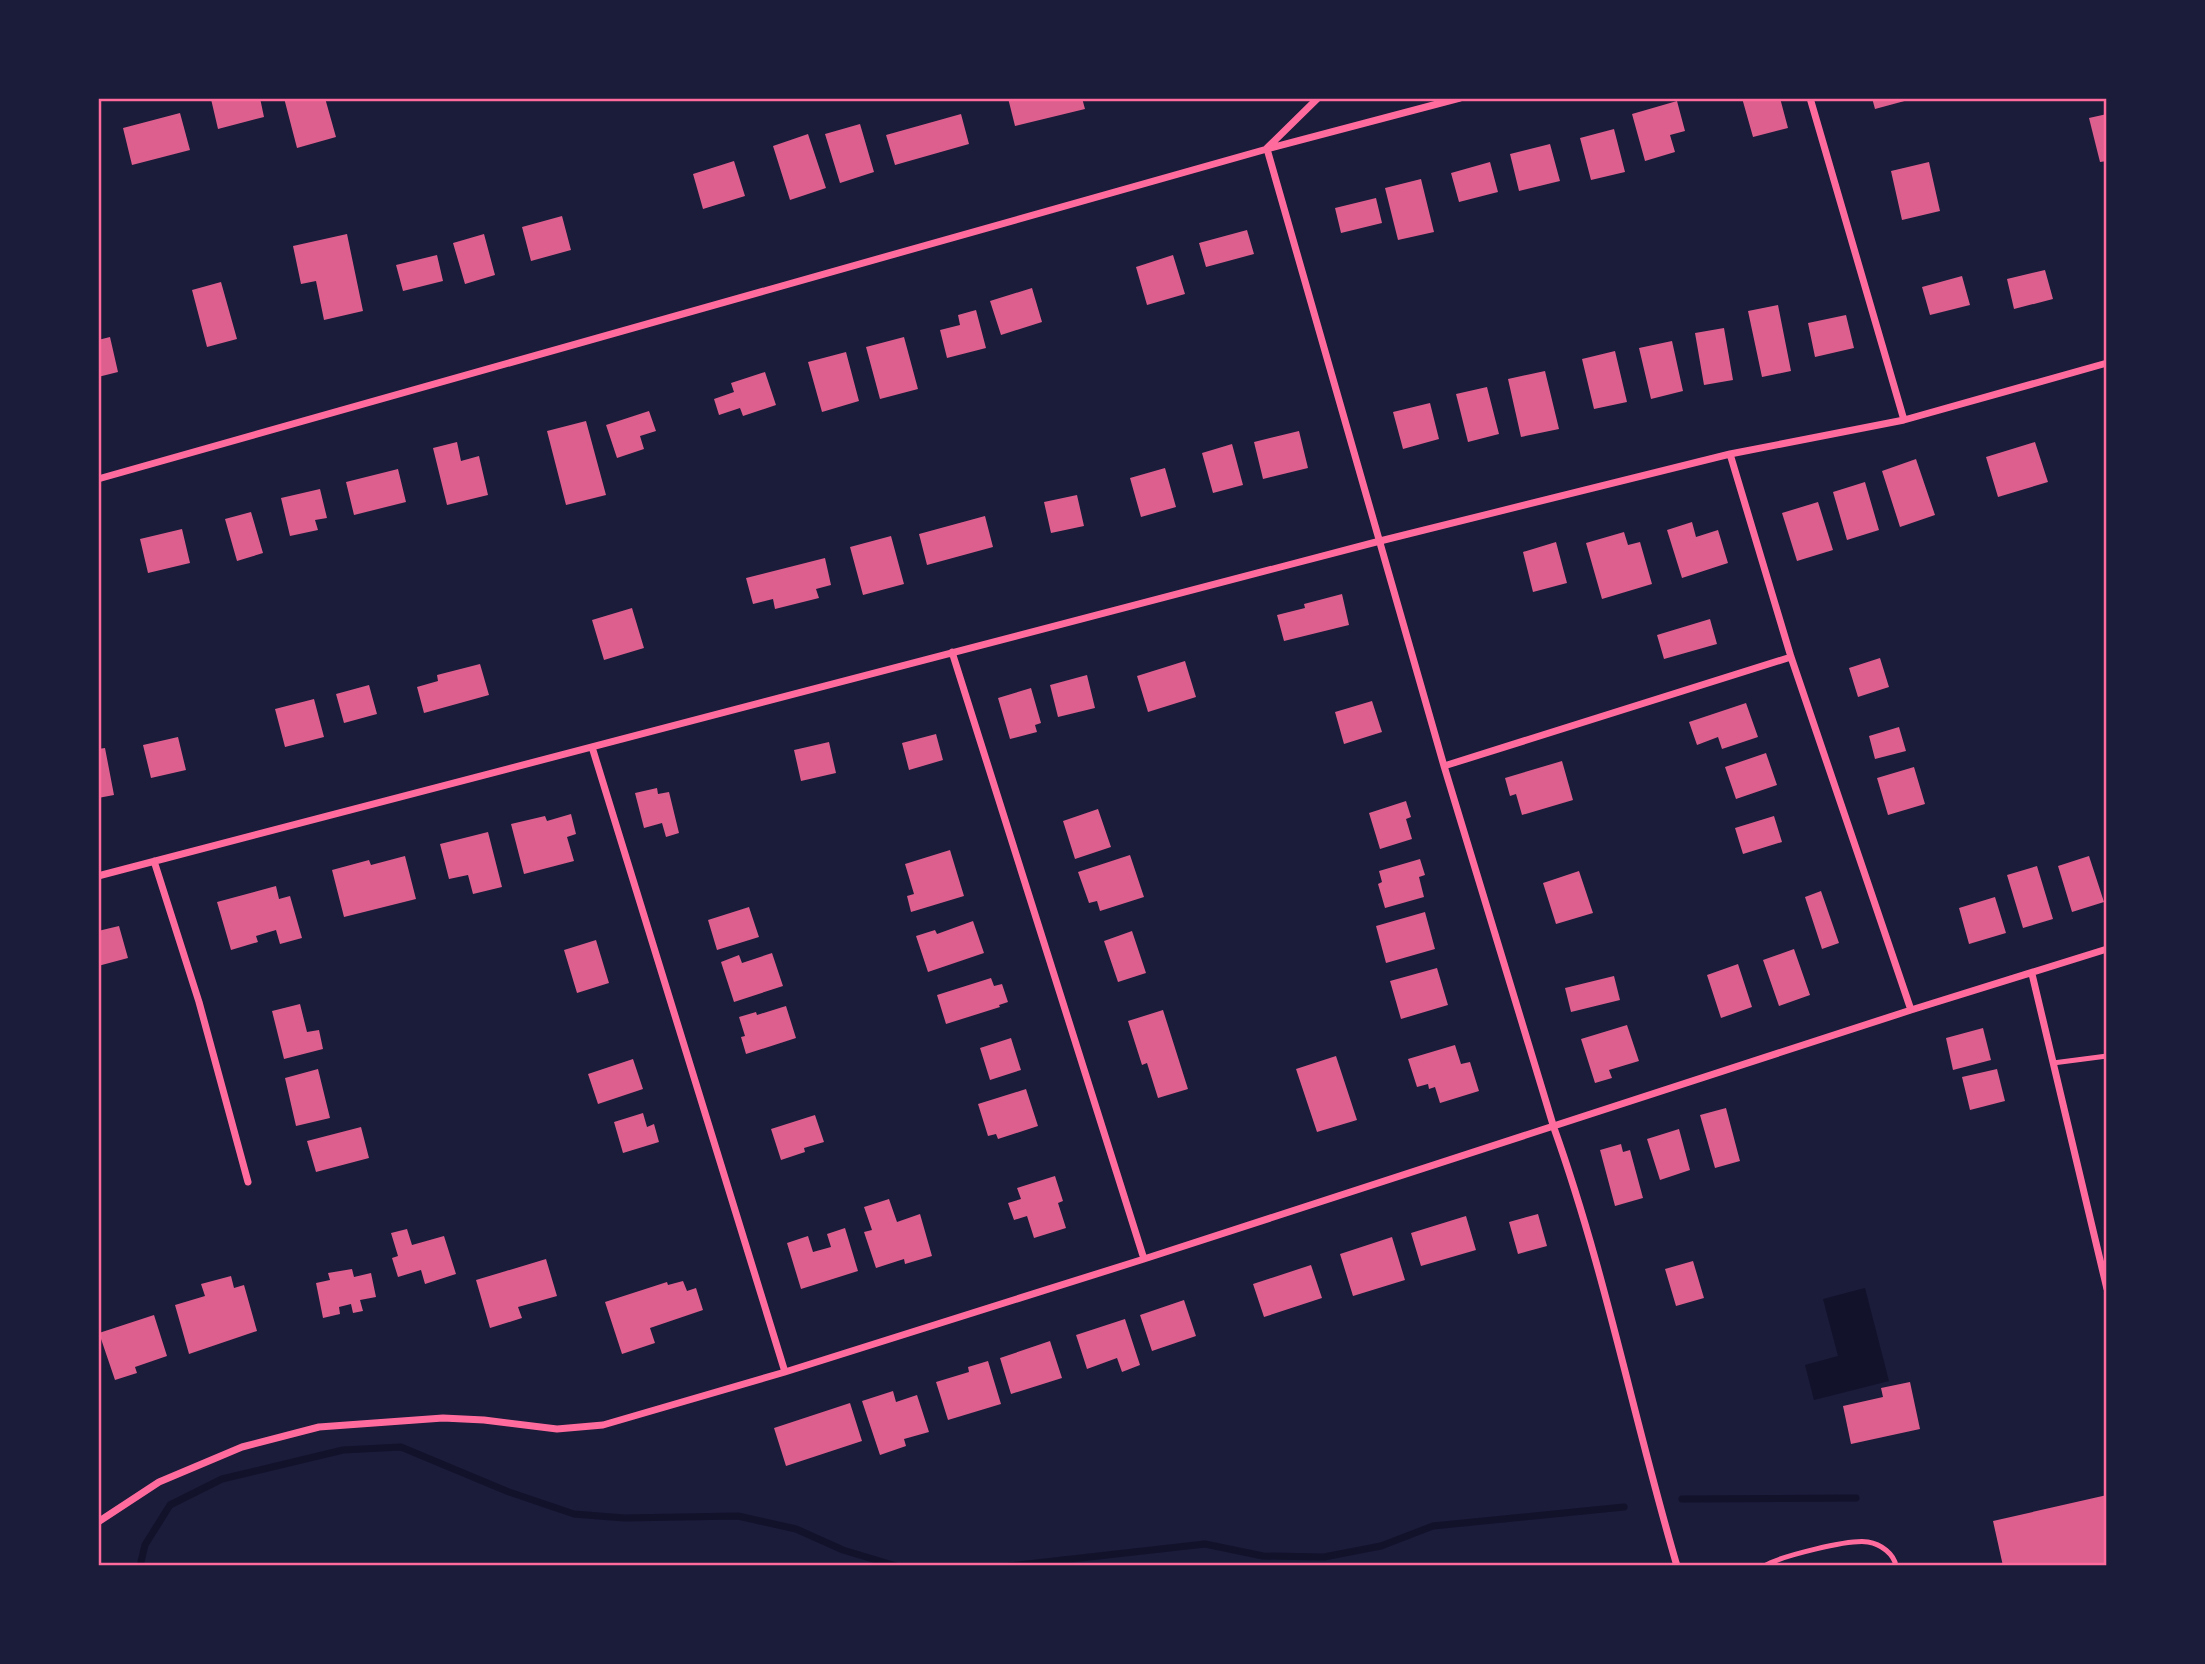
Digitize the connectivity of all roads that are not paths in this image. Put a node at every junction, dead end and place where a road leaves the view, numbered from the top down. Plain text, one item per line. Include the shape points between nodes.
1 (1318, 98) edge
2 (1460, 98) edge
3 (1810, 98) edge
4 (1267, 149) junction
5 (2107, 363) edge
6 (1904, 420) junction
7 (1730, 454) junction
8 (98, 479) edge
9 (1380, 541) junction
10 (952, 652) junction
11 (1791, 657) junction
12 (592, 747) junction
13 (1444, 766) junction
14 (154, 861) junction
15 (98, 876) edge
16 (2107, 949) edge
17 (2032, 974) junction
18 (1911, 1010) junction
19 (2107, 1055) edge
20 (2053, 1063) junction
21 (1554, 1128) junction
22 (248, 1182) dead end
23 (1144, 1259) junction
24 (2107, 1289) edge
25 (786, 1372) junction
26 (98, 1522) edge
27 (1677, 1566) edge
28 (1764, 1566) edge
29 (1896, 1566) edge

1 - 4 street
2 - 4 street
3 - 6 street
4 - 8 street
4 - 9 street
5 - 6 street
6 - 7 street
7 - 9 street
7 - 11 street
9 - 10 street
9 - 13 street
10 - 12 street
10 - 23 street
11 - 13 street
11 - 18 street
12 - 14 street
12 - 25 street
13 - 21 street
14 - 15 street
14 - 22 street via 199,1002
16 - 17 street
17 - 18 street
17 - 20 street
18 - 21 street
19 - 20 lane
20 - 24 street
21 - 23 street
21 - 27 street via 1574,1182
23 - 25 street
25 - 26 street via 603,1425 557,1429 443,1418 319,1427 242,1447 159,1482
28 - 29 lane via 1842,1543 1868,1542 1883,1548

